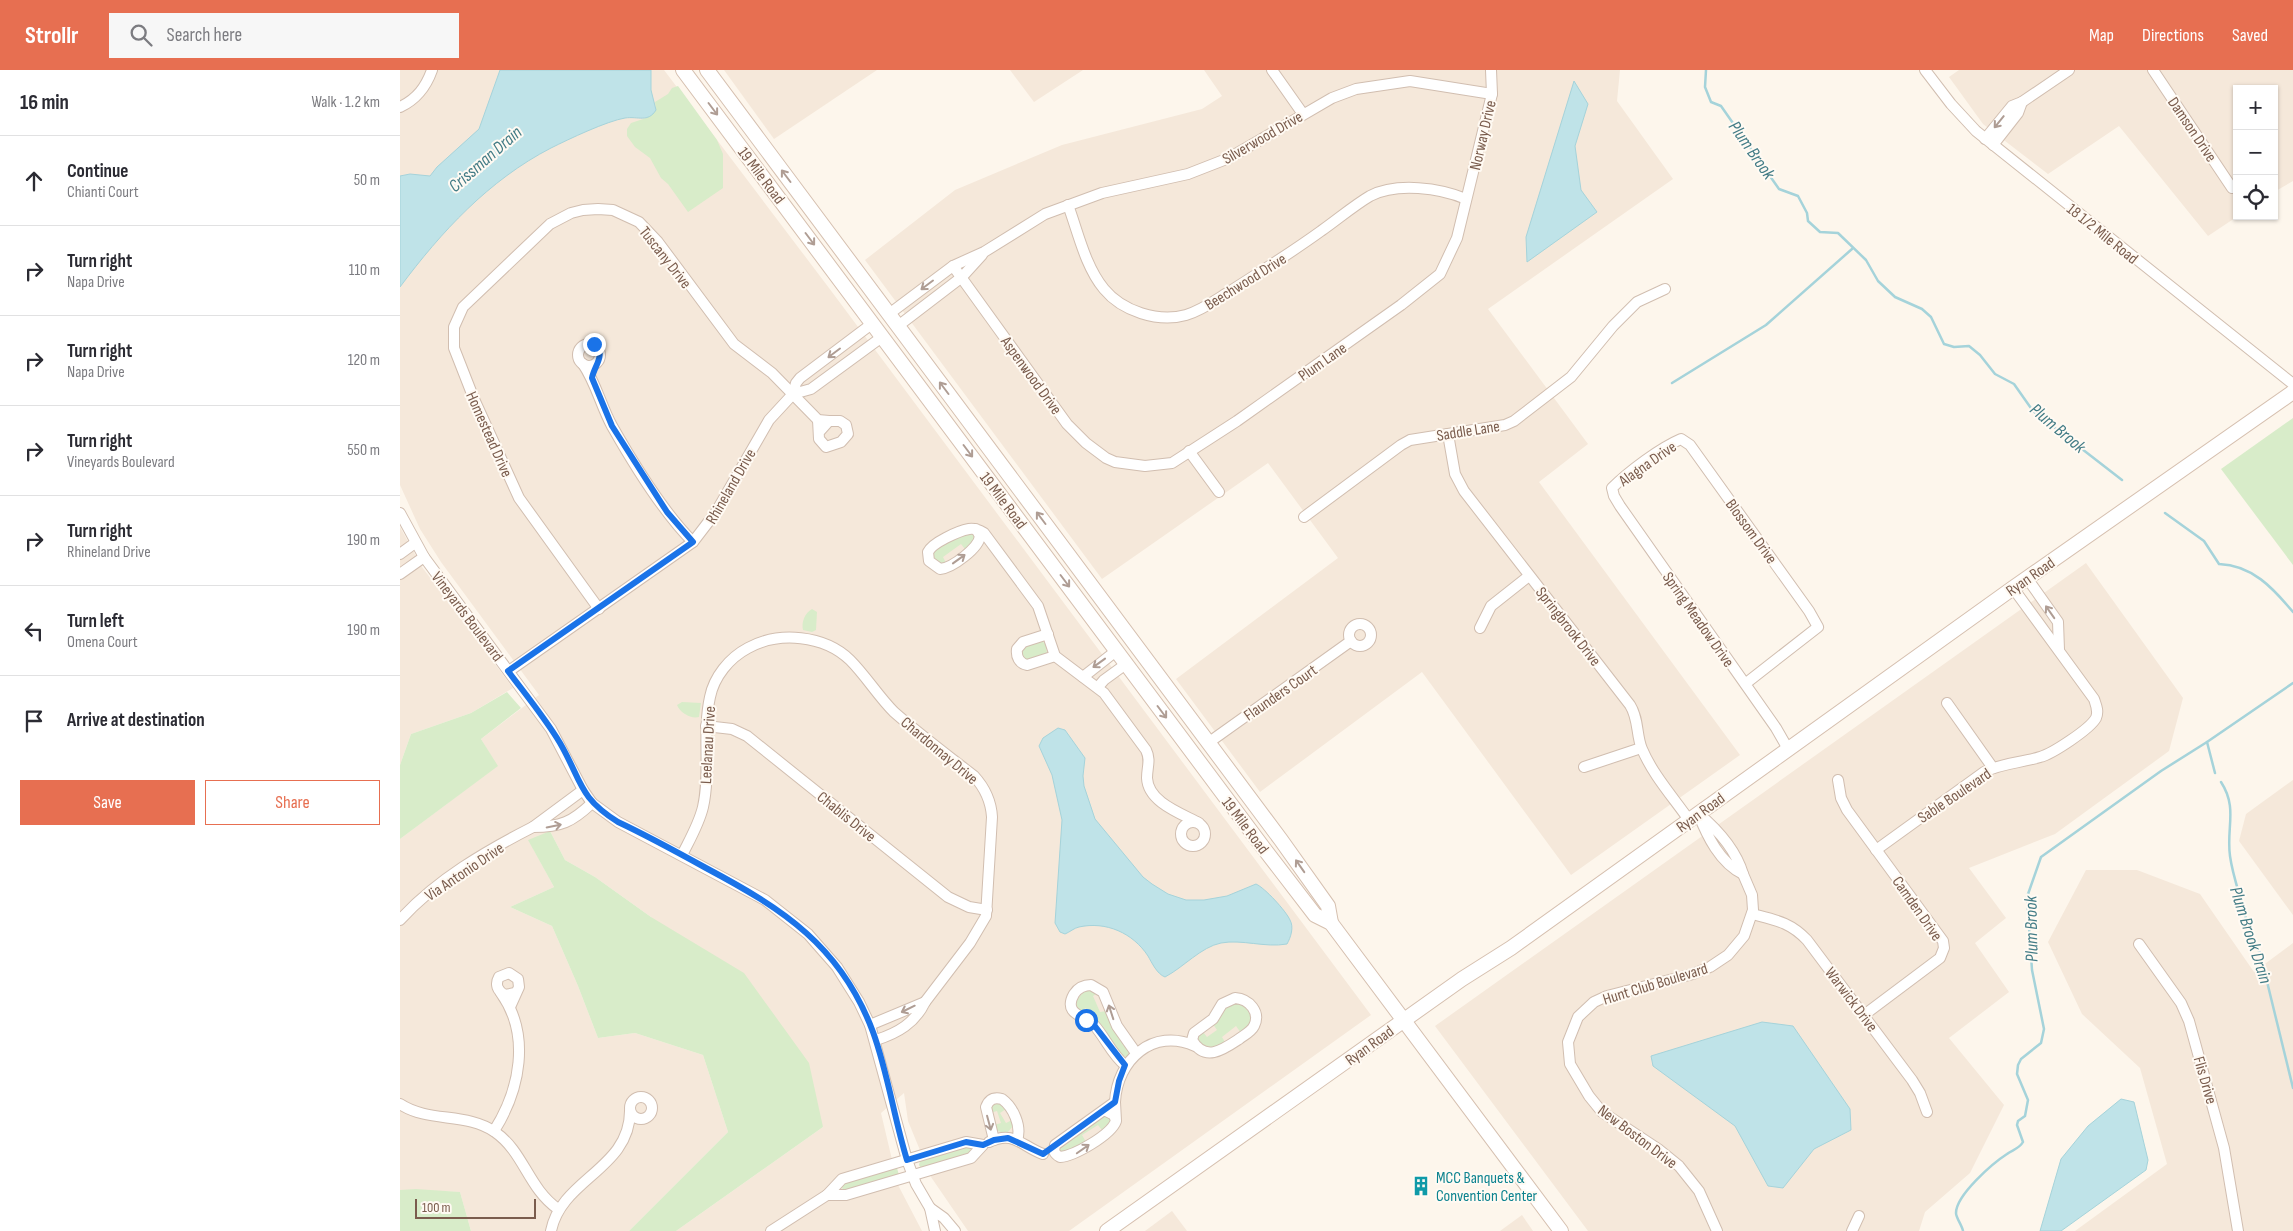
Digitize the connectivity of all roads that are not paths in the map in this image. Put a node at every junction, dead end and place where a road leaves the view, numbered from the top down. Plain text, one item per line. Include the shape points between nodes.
1 (432, 70) edge
2 (684, 70) edge
3 (707, 70) edge
4 (1272, 70) edge
5 (1491, 70) edge
6 (1925, 70) edge
7 (2069, 70) edge
8 (2152, 70) edge
9 (1492, 94) junction
10 (400, 107) edge
11 (1302, 114) junction
12 (1989, 142) junction
13 (2232, 188) dead end
14 (1466, 199) junction
15 (1068, 205) junction
16 (984, 252) junction
17 (514, 258) joint
18 (953, 266) junction
19 (962, 278) junction
20 (868, 285) junction
21 (1665, 289) dead end
22 (848, 291) junction
23 (893, 320) junction
24 (873, 324) junction
25 (882, 337) junction
26 (582, 364) junction
27 (596, 364) junction
28 (592, 378) junction
29 (2293, 384) edge
30 (2293, 392) edge
31 (793, 394) junction
32 (957, 406) junction
33 (939, 412) junction
34 (823, 420) junction
35 (1448, 434) junction
36 (1681, 439) joint
37 (1189, 452) junction
38 (1128, 464) joint
39 (1612, 488) joint
40 (1219, 492) dead end
41 (400, 513) edge
42 (1304, 517) dead end
43 (976, 529) junction
44 (988, 538) junction
45 (693, 542) junction
46 (415, 543) junction
47 (978, 546) junction
48 (400, 554) edge
49 (424, 556) junction
50 (400, 574) edge
51 (1529, 576) junction
52 (2027, 578) junction
53 (2013, 588) junction
54 (599, 608) junction
55 (1480, 628) dead end
56 (1048, 634) junction
57 (809, 640) joint
58 (1133, 641) junction
59 (1351, 641) dead end
60 (1115, 649) junction
61 (2059, 650) junction
62 (1055, 656) junction
63 (1126, 664) junction
64 (508, 671) junction
65 (1083, 677) junction
66 (1745, 684) junction
67 (1098, 688) junction
68 (1947, 703) dead end
69 (706, 726) junction
70 (1208, 743) junction
71 (1641, 748) junction
72 (1788, 749) junction
73 (1584, 767) dead end
74 (1993, 768) junction
75 (1230, 771) junction
76 (1209, 776) junction
77 (1838, 780) dead end
78 (583, 790) junction
79 (592, 803) junction
80 (1180, 814) junction
81 (1694, 816) junction
82 (1198, 823) junction
83 (1184, 825) junction
84 (533, 827) junction
85 (1876, 850) junction
86 (682, 855) junction
87 (1314, 887) junction
88 (1298, 894) junction
89 (987, 910) junction
90 (1752, 914) junction
91 (400, 920) edge
92 (1331, 923) junction
93 (2139, 944) dead end
94 (501, 993) junction
95 (515, 993) junction
96 (925, 1002) junction
97 (510, 1007) junction
98 (1864, 1015) junction
99 (1404, 1021) junction
100 (870, 1025) junction
101 (1194, 1033) junction
102 (1569, 1039) joint
103 (876, 1040) junction
104 (1182, 1041) junction
105 (1196, 1046) junction
106 (1136, 1054) junction
107 (1125, 1065) junction
108 (1115, 1102) junction
109 (400, 1104) edge
110 (1104, 1110) junction
111 (630, 1111) junction
112 (1927, 1112) dead end
113 (642, 1119) junction
114 (1116, 1121) junction
115 (629, 1126) junction
116 (494, 1131) junction
117 (994, 1140) junction
118 (1017, 1140) junction
119 (983, 1145) junction
120 (1055, 1145) junction
121 (1043, 1154) junction
122 (1060, 1157) junction
123 (907, 1160) junction
124 (912, 1176) junction
125 (827, 1195) junction
126 (930, 1208) junction
127 (558, 1209) junction
128 (1859, 1216) dead end
129 (551, 1231) edge
130 (771, 1231) edge
131 (935, 1231) edge
132 (955, 1231) edge
133 (1107, 1231) edge
134 (1561, 1231) edge
135 (1717, 1231) edge
136 (1852, 1231) edge
137 (2238, 1231) edge

1 - 10 street via 423,90
2 -> 22 main road, 19 Mile Road
20 -> 3 main road, 19 Mile Road
4 - 11 street
5 - 9 street, Norway Drive
6 - 12 street, 18 1/2 Mile Road via 1962,118
7 - 12 street via 2022,102 2018,113
8 - 13 street, Damson Drive
9 - 11 street, Silverwood Drive via 1410,81 1356,89
9 - 14 street, Norway Drive
11 - 15 street, Silverwood Drive via 1229,158 1188,174 1102,193
12 - 29 street, 18 1/2 Mile Road
14 - 15 street, Beechwood Drive via 1415,189 1390,190 1371,196 1200,310 1184,316 1160,318 1132,310 1102,287 1092,270
14 - 37 street, Plum Lane via 1457,238 1440,274 1402,305
15 - 16 street, Silverwood Drive via 1045,214
16 - 18 street, Silverwood Drive
16 - 19 street, Silverwood Drive
17 - 31 street, Tuscany Drive via 550,224 570,214 598,209 629,216 648,230 734,344
17 - 54 street, Homestead Drive via 463,307 454,327 454,348 519,498
18 - 19 street, Aspenwood Drive
18 -> 23 street, Silverwood Drive
19 - 23 street, Silverwood Drive
19 - 38 street, Aspenwood Drive via 1067,424 1106,458
20 - 22 main road via 856,282
20 - 23 main road, 19 Mile Road
21 - 35 street, Saddle Lane via 1637,302 1571,377 1514,421
22 - 24 main road, 19 Mile Road
32 -> 23 main road, 19 Mile Road
24 - 25 main road, 19 Mile Road
24 -> 31 street, Rhineland Drive via 800,378
25 - 31 street, Rhineland Drive via 811,389
25 - 33 main road, 19 Mile Road
26 - 27 street
26 - 27 street via 578,351 590,343 599,350
26 - 28 street
27 - 28 street
28 - 45 street via 612,426 667,512
30 - 52 main road, Ryan Road
31 - 34 street, Tuscany Drive
31 - 45 street, Rhineland Drive via 766,424 716,512
32 - 33 main road via 948,414
58 -> 32 main road, 19 Mile Road
33 -> 60 main road, 19 Mile Road
34 - 34 street via 819,439 826,447 845,439 848,434 846,425 840,421
35 - 42 street, Saddle Lane via 1410,440 1401,445
35 - 51 street, Springbrook Drive via 1455,474 1464,491
36 - 39 street, Alagna Drive
36 - 66 street, Blossom Drive via 1690,445 1818,627
37 - 38 street, Plum Lane via 1172,463
37 - 40 street
39 - 66 street, Spring Meadow Drive via 1620,506
41 - 46 street, Vineyards Boulevard
43 - 44 street
43 - 47 street via 980,536
43 -> 47 street via 967,529 934,544 928,552 929,561 936,568 945,568
44 - 47 street
44 - 56 street via 1038,606
45 - 54 street, Rhineland Drive
46 - 48 street
46 - 49 street, Vineyards Boulevard
49 - 50 street
49 - 64 street, Vineyards Boulevard
51 - 55 street via 1491,606
51 - 71 street, Springbrook Drive via 1630,705 1635,713
52 - 53 main road, Ryan Road
61 -> 52 street via 2058,622
53 - 61 street, Sable Boulevard
53 - 72 main road, Ryan Road
54 - 64 street, Rhineland Drive
56 - 62 street
56 - 62 street via 1023,642 1017,649 1017,657 1027,665
57 - 69 street, Leelanau Drive via 775,638 753,645 735,657 720,673 712,688
57 - 89 street, Chardonnay Drive via 832,647 849,660 892,710 974,776 984,788 992,817
58 - 60 main road via 1123,638
58 - 70 main road, 19 Mile Road
59 - 70 street, Flaunders Court
60 - 63 main road, 19 Mile Road
60 -> 65 street
61 - 74 street, Sable Boulevard via 2094,699 2096,717 2048,754
62 - 65 street
63 - 67 street
63 -> 76 main road, 19 Mile Road
64 - 78 street, Vineyards Boulevard via 556,737
65 - 67 street
66 - 72 street, Spring Meadow Drive
67 - 80 street via 1146,750 1150,761 1147,776 1150,791
68 - 74 street
69 - 86 street, Leelanau Drive via 703,807 698,825
69 - 89 street, Chablis Drive via 732,729 747,736 948,897 969,907
70 - 75 main road, 19 Mile Road
71 - 73 street
71 - 81 street, Springbrook Drive via 1653,768
72 - 81 main road, Ryan Road
74 - 85 street, Sable Boulevard
75 - 76 main road via 1220,779
87 -> 75 main road, 19 Mile Road
76 - 88 main road, 19 Mile Road
77 - 85 street, Camden Drive via 1844,804
78 - 79 street, Vineyards Boulevard
78 - 84 street, Via Antonio Drive
84 -> 79 street, Via Antonio Drive via 566,823
79 - 86 street, Vineyards Boulevard via 618,822
80 - 82 street
80 - 83 street
81 - 90 street, Hunt Club Boulevard via 1731,868 1743,874 1752,895
81 - 99 main road, Ryan Road
82 - 83 street
82 - 83 street via 1204,828 1205,836 1201,843 1193,846 1183,840 1181,832
84 - 91 street, Via Antonio Drive via 456,873
85 - 98 street, Camden Drive via 1941,936 1944,948 1940,958
86 - 100 street, Vineyards Boulevard via 765,900 792,919 837,967
87 - 88 main road via 1308,895
87 - 92 main road, 19 Mile Road via 1328,906
88 - 92 main road, 19 Mile Road via 1315,915
89 - 96 street, Chardonnay Drive via 970,944
90 - 98 street, Warwick Drive via 1798,930
90 - 102 street, Hunt Club Boulevard via 1744,936 1721,960 1693,974 1594,1002 1578,1017
92 - 99 main road, 19 Mile Road
93 - 137 street, Flis Drive via 2181,1003 2189,1021 2224,1148
94 - 95 street
94 - 95 street via 497,980 502,974 509,973 518,979 519,987
94 - 97 street
95 - 97 street
96 -> 100 street, Chardonnay Drive
96 - 103 street, Chardonnay Drive via 909,1024
97 - 116 street via 518,1046 517,1079 510,1104
98 - 112 street, Warwick Drive via 1920,1092
99 - 133 main road, Ryan Road
99 - 134 main road, 19 Mile Road
100 - 103 street, Vineyards Boulevard
101 - 104 street
101 - 105 street via 1192,1040
101 - 105 street via 1213,1019 1222,1004 1231,999 1244,999 1254,1011 1255,1021 1251,1030 1223,1050 1213,1053
102 - 135 street, New Boston Drive via 1570,1064 1589,1096 1602,1112 1679,1166 1698,1191
103 - 123 street, Vineyards Boulevard
104 - 105 street
104 - 106 street via 1156,1043
106 - 107 street
106 -> 107 street via 1117,1026 1103,992 1091,985 1077,990 1072,1000 1074,1011 1094,1025
107 - 108 street
108 - 110 street
108 - 114 street
109 - 116 street via 414,1112 464,1120
110 - 114 street via 1111,1112
110 - 120 street
111 - 113 street
111 - 113 street via 630,1104 635,1098 649,1100 651,1113
111 - 115 street
113 - 115 street
122 -> 114 street via 1076,1154 1112,1129
115 - 127 street via 610,1160
116 - 127 street via 514,1150 539,1192
117 - 118 street
118 -> 117 street via 1019,1131 1011,1108 1002,1099 995,1098 986,1107
117 - 119 street
118 - 121 street
119 - 123 street via 966,1142
119 - 124 street via 971,1158
120 - 121 street
120 - 122 street via 1054,1153
121 - 122 street
123 - 124 street, Vineyards Boulevard
123 - 125 street via 842,1179
124 - 125 street via 846,1195
124 - 126 street, Vineyards Boulevard
125 - 130 street
126 - 131 street, Vineyards Boulevard
126 - 132 street, Vineyards Boulevard
127 - 129 street
128 - 136 street

